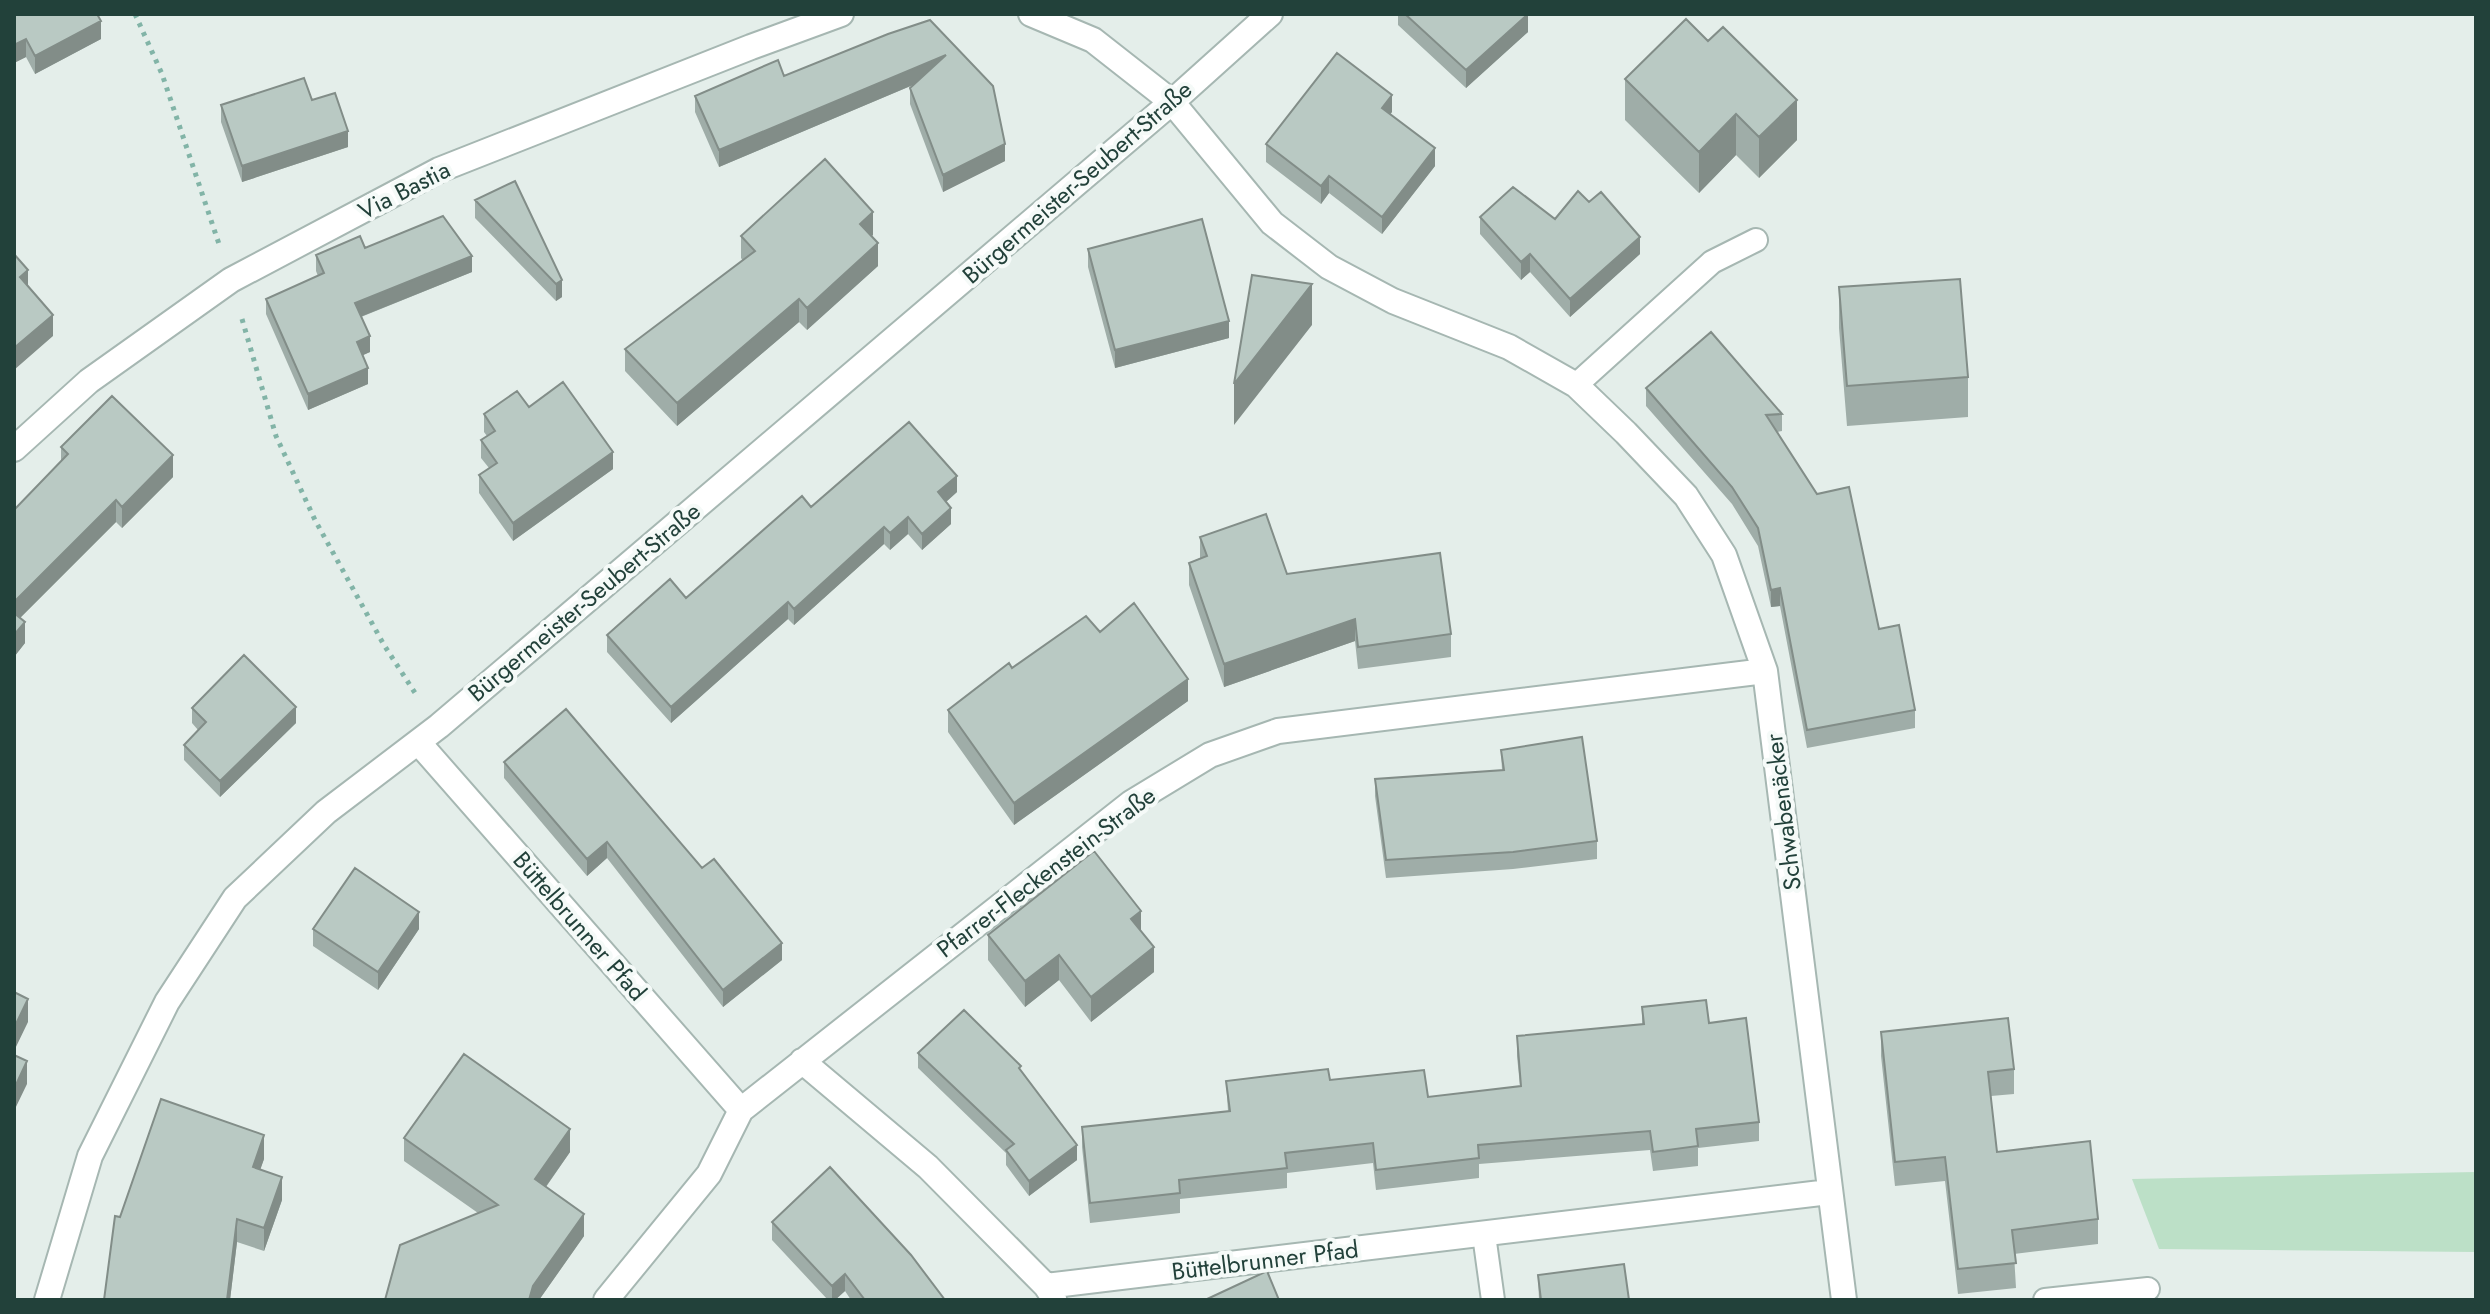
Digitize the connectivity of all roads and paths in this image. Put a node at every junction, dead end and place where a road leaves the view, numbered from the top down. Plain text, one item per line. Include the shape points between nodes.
1 (135, 14) edge
2 (841, 14) edge
3 (1031, 14) edge
4 (1270, 14) edge
5 (1172, 102) junction
6 (209, 216) dead end
7 (1756, 240) dead end
8 (247, 337) dead end
9 (1576, 385) junction
10 (14, 449) edge
11 (1765, 671) junction
12 (401, 672) dead end
13 (418, 742) junction
14 (802, 1061) junction
15 (741, 1110) junction
16 (1829, 1192) junction
17 (1484, 1235) junction
18 (2148, 1289) dead end
19 (1051, 1293) edge
20 (47, 1300) edge
21 (606, 1300) edge
22 (1493, 1300) edge
23 (1844, 1300) edge
24 (2045, 1300) edge

1 - 6 path via 162,74
2 - 10 street, Via Bastia via 439,170 231,280 89,381
3 - 5 street via 1093,40
4 - 5 street, Bürgermeister-Seubert-Straße
5 - 9 street, Schwabenäcker via 1272,223 1329,267 1393,301 1509,347
5 - 13 street, Bürgermeister-Seubert-Straße
7 - 9 lane via 1712,262
8 - 12 path via 282,450
9 - 11 street, Schwabenäcker via 1686,496 1724,555
11 - 14 street, Pfarrer-Fleckenstein-Straße via 1278,731 1210,755 1131,803
11 - 16 street, Schwabenäcker
13 - 15 street, Büttelbrunner Pfad
13 - 20 street, Bürgermeister-Seubert-Straße via 326,812 235,898 167,1002 90,1156
14 - 15 street, Pfarrer-Fleckenstein-Straße
14 - 19 street, Büttelbrunner Pfad via 928,1167
15 - 21 street, Pfarrer-Fleckenstein-Straße via 709,1174
16 - 17 street, Büttelbrunner Pfad
16 - 23 street, Schwabenäcker
17 - 19 street, Büttelbrunner Pfad
17 - 22 lane
18 - 24 lane

